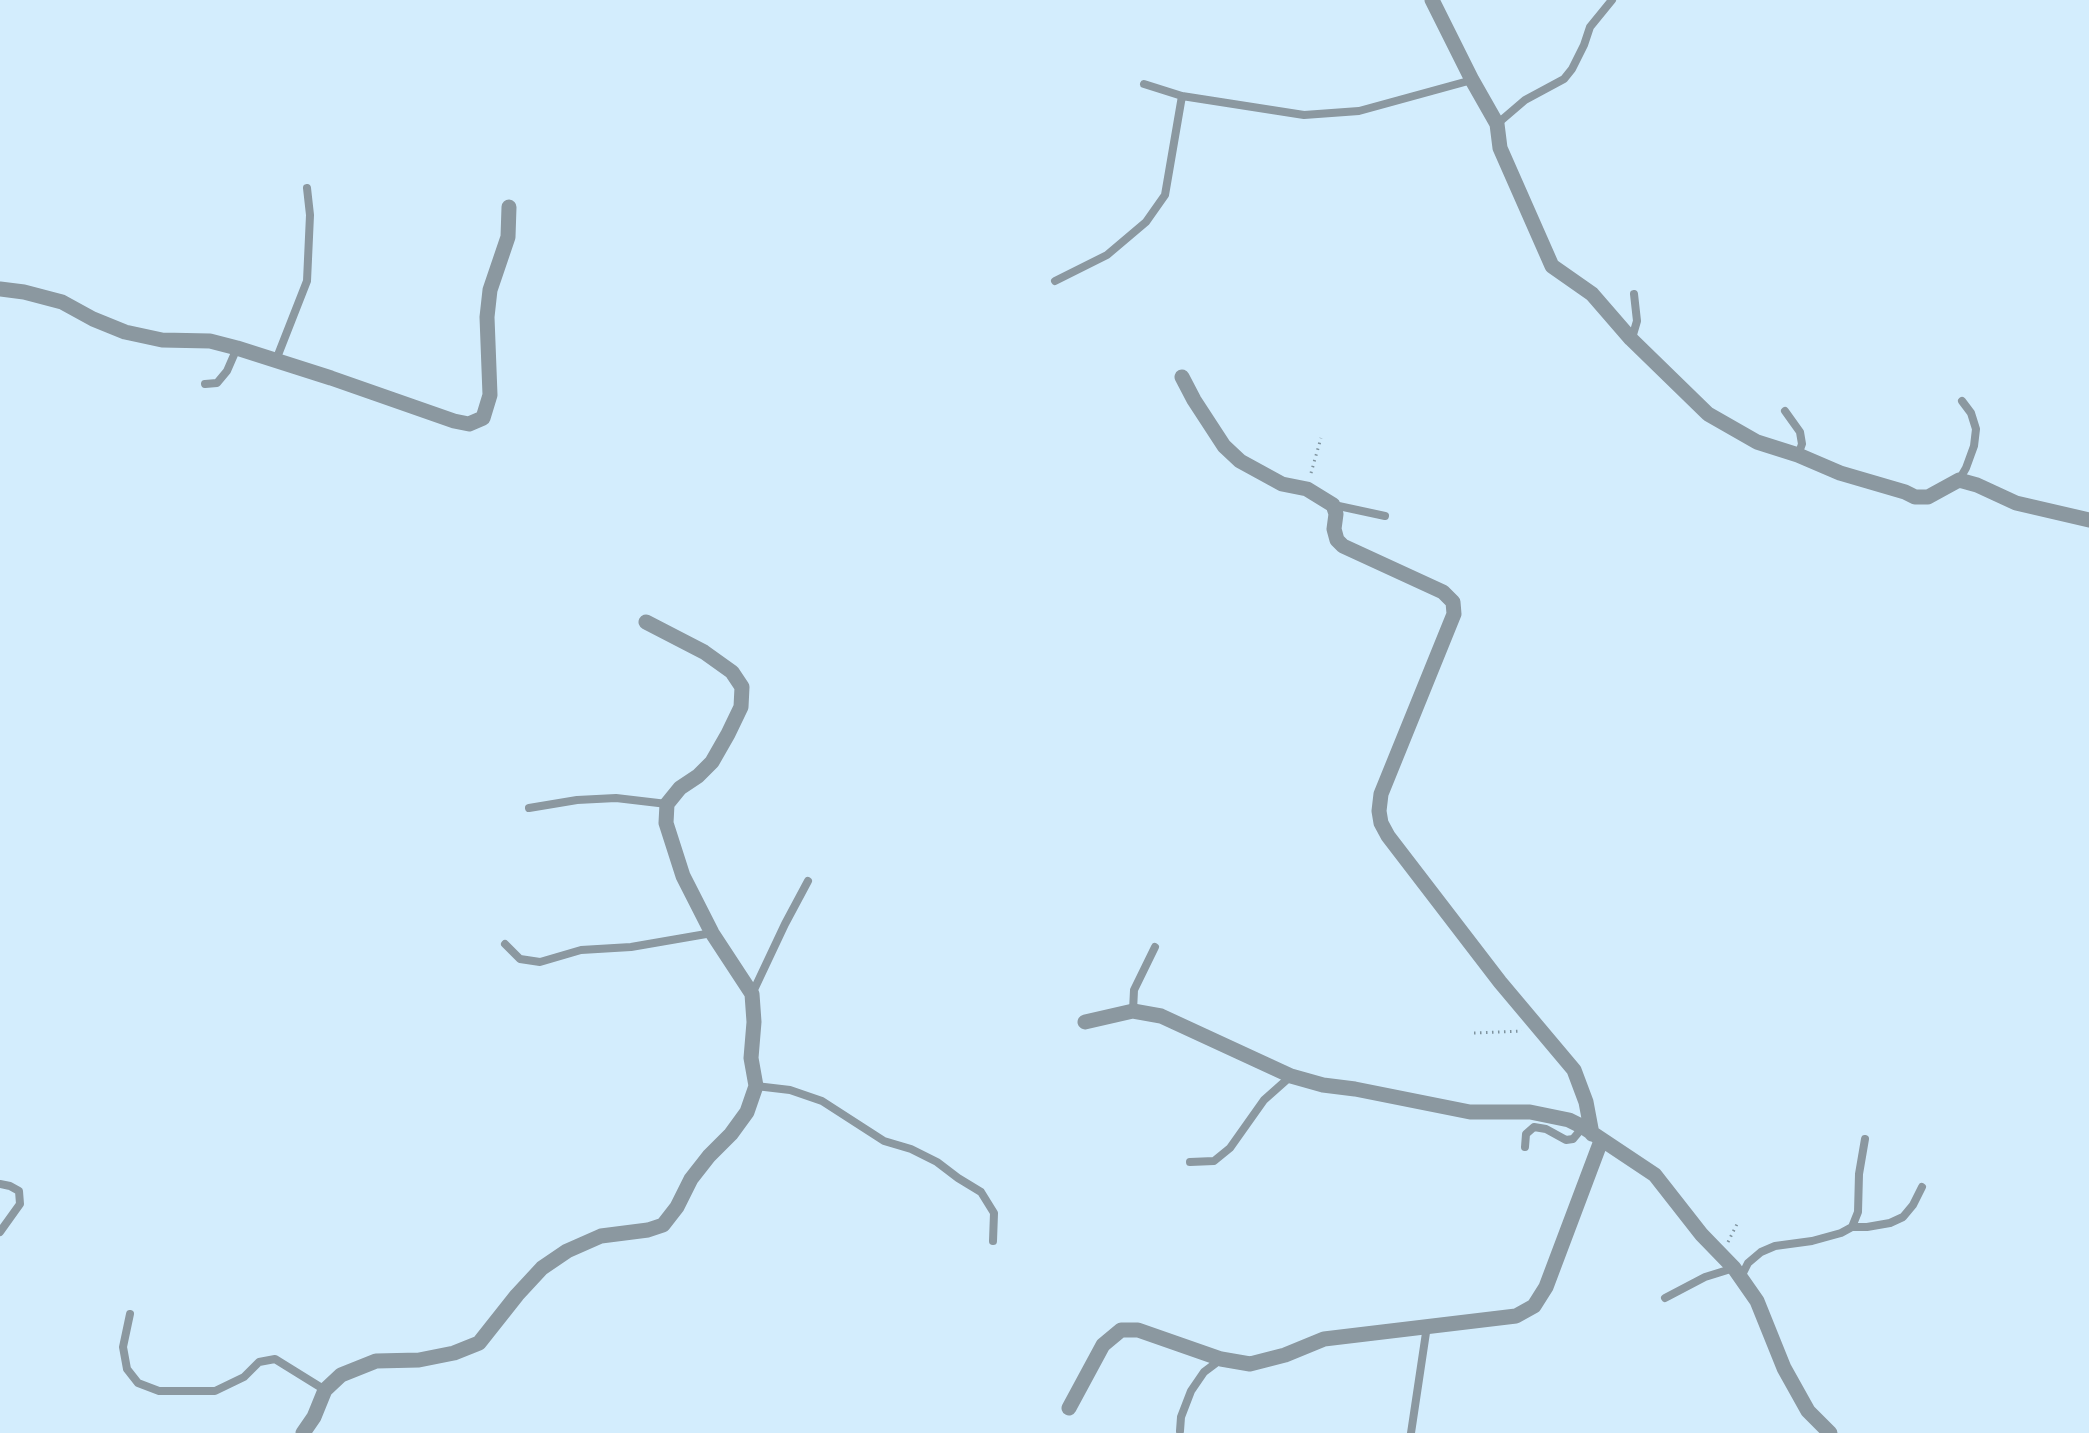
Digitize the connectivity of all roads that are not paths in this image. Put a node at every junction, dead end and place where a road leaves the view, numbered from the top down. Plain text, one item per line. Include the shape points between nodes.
1 (1432, 0) edge
2 (1612, 0) edge
3 (1472, 80) junction
4 (1144, 84) dead end
5 (1182, 96) junction
6 (1497, 124) junction
7 (307, 188) dead end
8 (508, 207) dead end
9 (1055, 281) dead end
10 (0, 289) edge
11 (1634, 294) dead end
12 (1631, 339) junction
13 (237, 348) junction
14 (276, 360) junction
15 (1182, 377) dead end
16 (206, 384) dead end
17 (1962, 401) dead end
18 (1785, 411) dead end
19 (1798, 454) junction
20 (1959, 480) junction
21 (1333, 505) junction
22 (1385, 516) dead end
23 (2089, 520) edge
24 (646, 621) dead end
25 (667, 804) junction
26 (529, 808) dead end
27 (808, 881) dead end
28 (712, 933) junction
29 (506, 944) dead end
30 (1155, 947) dead end
31 (752, 994) junction
32 (1133, 1011) junction
33 (1085, 1022) dead end
34 (1291, 1076) junction
35 (756, 1086) junction
36 (1592, 1134) junction
37 (1865, 1139) dead end
38 (1525, 1147) dead end
39 (1190, 1162) dead end
40 (0, 1184) edge
41 (1922, 1187) dead end
42 (1852, 1227) junction
43 (0, 1232) edge
44 (993, 1241) dead end
45 (1737, 1273) junction
46 (1665, 1298) dead end
47 (130, 1314) dead end
48 (1427, 1326) junction
49 (1221, 1359) junction
50 (325, 1390) junction
51 (1069, 1408) dead end
52 (1180, 1431) dead end
53 (303, 1433) edge
54 (1410, 1433) edge
55 (1830, 1433) edge

1 - 3 street
2 - 6 lane via 1590,27 1564,79 1525,100
3 - 5 lane via 1359,111 1304,115
3 - 6 street
4 - 5 lane
5 - 9 lane via 1165,195 1146,222 1107,255
6 - 12 street via 1500,148 1552,266 1592,294
7 - 14 lane via 307,281
8 - 14 street via 508,237 490,290 489,395 483,418 469,424 454,421
10 - 13 street via 62,302 125,332 162,340 210,341
11 - 12 lane via 1637,321
12 - 19 street via 1708,414 1757,442
13 - 14 street
13 - 16 lane via 217,383
15 - 21 street via 1224,446 1240,461 1282,484 1307,489
17 - 20 lane via 1976,429 1974,446
18 - 19 lane via 1800,432 1802,444
19 - 20 street via 1840,473 1916,497 1928,497
20 - 23 street via 2016,503
21 - 22 lane
21 - 36 street via 1334,529 1342,546 1443,592 1453,602 1454,614 1381,794 1381,823 1500,982 1574,1070 1587,1102
24 - 25 street via 704,652 732,672 742,687 741,707 712,762
25 - 26 lane via 616,798
25 - 28 street via 666,823 682,876
27 - 31 lane
28 - 29 lane via 631,947 581,950 540,962 520,959
28 - 31 street
30 - 32 lane via 1134,990
31 - 35 street via 751,1058
32 - 33 street
32 - 34 street via 1161,1016
34 - 36 street via 1470,1112 1530,1112 1569,1120
34 - 39 lane via 1264,1100 1230,1148 1214,1161
35 - 44 lane via 790,1090 822,1101 884,1141 937,1162 981,1192 994,1213
35 - 50 street via 747,1112 691,1179 663,1225 601,1236 567,1251 542,1268 479,1343 419,1360 376,1362 341,1375
36 - 38 lane via 1566,1140 1534,1127 1526,1134
36 - 45 street via 1655,1175
36 - 48 street via 1546,1287 1534,1306 1515,1316
37 - 42 lane via 1858,1212
40 - 43 lane via 19,1191 20,1204
41 - 42 lane via 1903,1217 1890,1223
42 - 45 lane via 1812,1241 1775,1246 1761,1252
45 - 46 lane via 1705,1277
45 - 55 street via 1757,1301 1784,1368 1808,1411
47 - 50 lane via 123,1347 127,1369 138,1383 159,1391 215,1391 244,1377 259,1362 275,1359
48 - 49 street via 1324,1339 1250,1364
48 - 54 lane
49 - 51 street via 1138,1330 1120,1330 1103,1345
49 - 52 lane via 1204,1372 1191,1391
50 - 53 street

